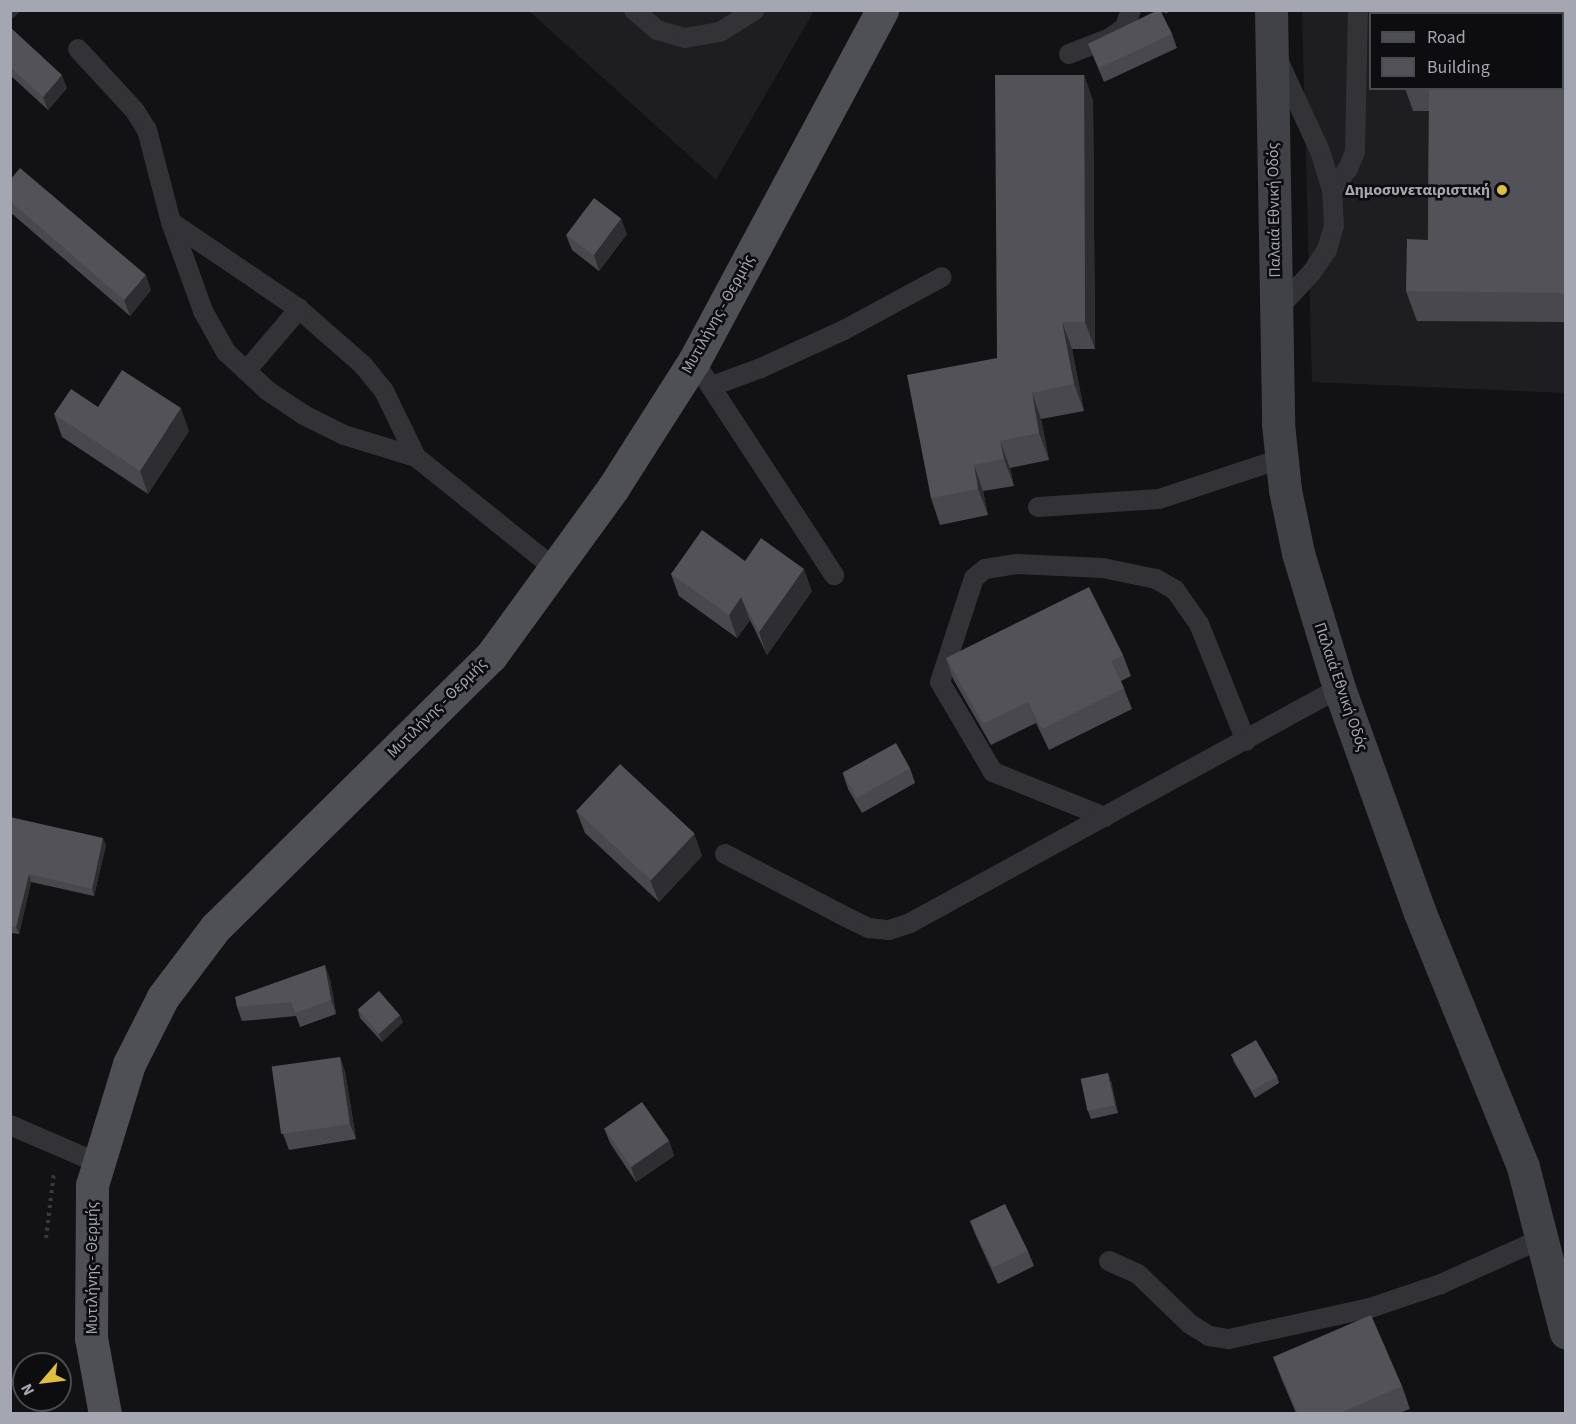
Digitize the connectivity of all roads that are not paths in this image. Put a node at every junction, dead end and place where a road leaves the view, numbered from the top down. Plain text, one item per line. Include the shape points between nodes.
1 (634, 10) edge
2 (755, 10) edge
3 (882, 10) edge
4 (1131, 10) edge
5 (1271, 10) edge
6 (1358, 10) edge
7 (1272, 44) junction
8 (78, 49) dead end
9 (1069, 54) dead end
10 (1332, 190) junction
11 (171, 222) junction
12 (942, 277) dead end
13 (298, 309) junction
14 (1276, 311) junction
15 (246, 371) junction
16 (703, 373) junction
17 (416, 458) junction
18 (1281, 459) junction
19 (1038, 507) dead end
20 (554, 568) junction
21 (834, 575) dead end
22 (1339, 688) junction
23 (1246, 741) junction
24 (1105, 817) junction
25 (725, 854) dead end
26 (10, 1125) edge
27 (98, 1163) junction
28 (1541, 1239) junction
29 (1109, 1261) dead end
30 (1566, 1333) edge
31 (105, 1413) edge

1 - 2 lane via 657,30 685,38 720,32
3 - 16 main road, Μυτιλήνης - Θερμής
4 - 9 lane via 1125,27 1110,38
5 - 7 main road, Παλαιά Εθνική Οδός
6 - 10 lane via 1354,152 1348,169
7 - 10 lane via 1320,151
7 - 14 main road, Παλαιά Εθνική Οδός
8 - 11 lane via 135,111 147,130
10 - 14 lane via 1334,226 1327,250
11 - 13 lane
11 - 15 lane via 213,333
12 - 16 lane via 844,330 761,368
13 - 15 lane
13 - 17 lane via 363,365 384,391
14 - 18 main road, Παλαιά Εθνική Οδός
15 - 17 lane via 304,415 344,435
16 - 20 main road, Μυτιλήνης - Θερμής
16 - 21 lane
17 - 20 lane
18 - 19 lane via 1159,499
18 - 22 main road, Παλαιά Εθνική Οδός via 1298,553
20 - 27 main road, Μυτιλήνης - Θερμής via 490,656 208,936 163,997 129,1064
22 - 23 lane
22 - 28 main road, Παλαιά Εθνική Οδός via 1420,913 1523,1167
23 - 24 lane
23 - 24 lane via 1199,624 1175,590 1156,579 1103,568 1017,564 985,569 974,578 940,682 993,772
24 - 25 lane via 910,923 889,930 869,928
26 - 27 lane
27 - 31 main road, Μυτιλήνης - Θερμής via 92,1185 89,1259 91,1338
28 - 29 lane via 1441,1284 1370,1308 1230,1339 1199,1330 1138,1274
28 - 30 main road, Παλαιά Εθνική Οδός

